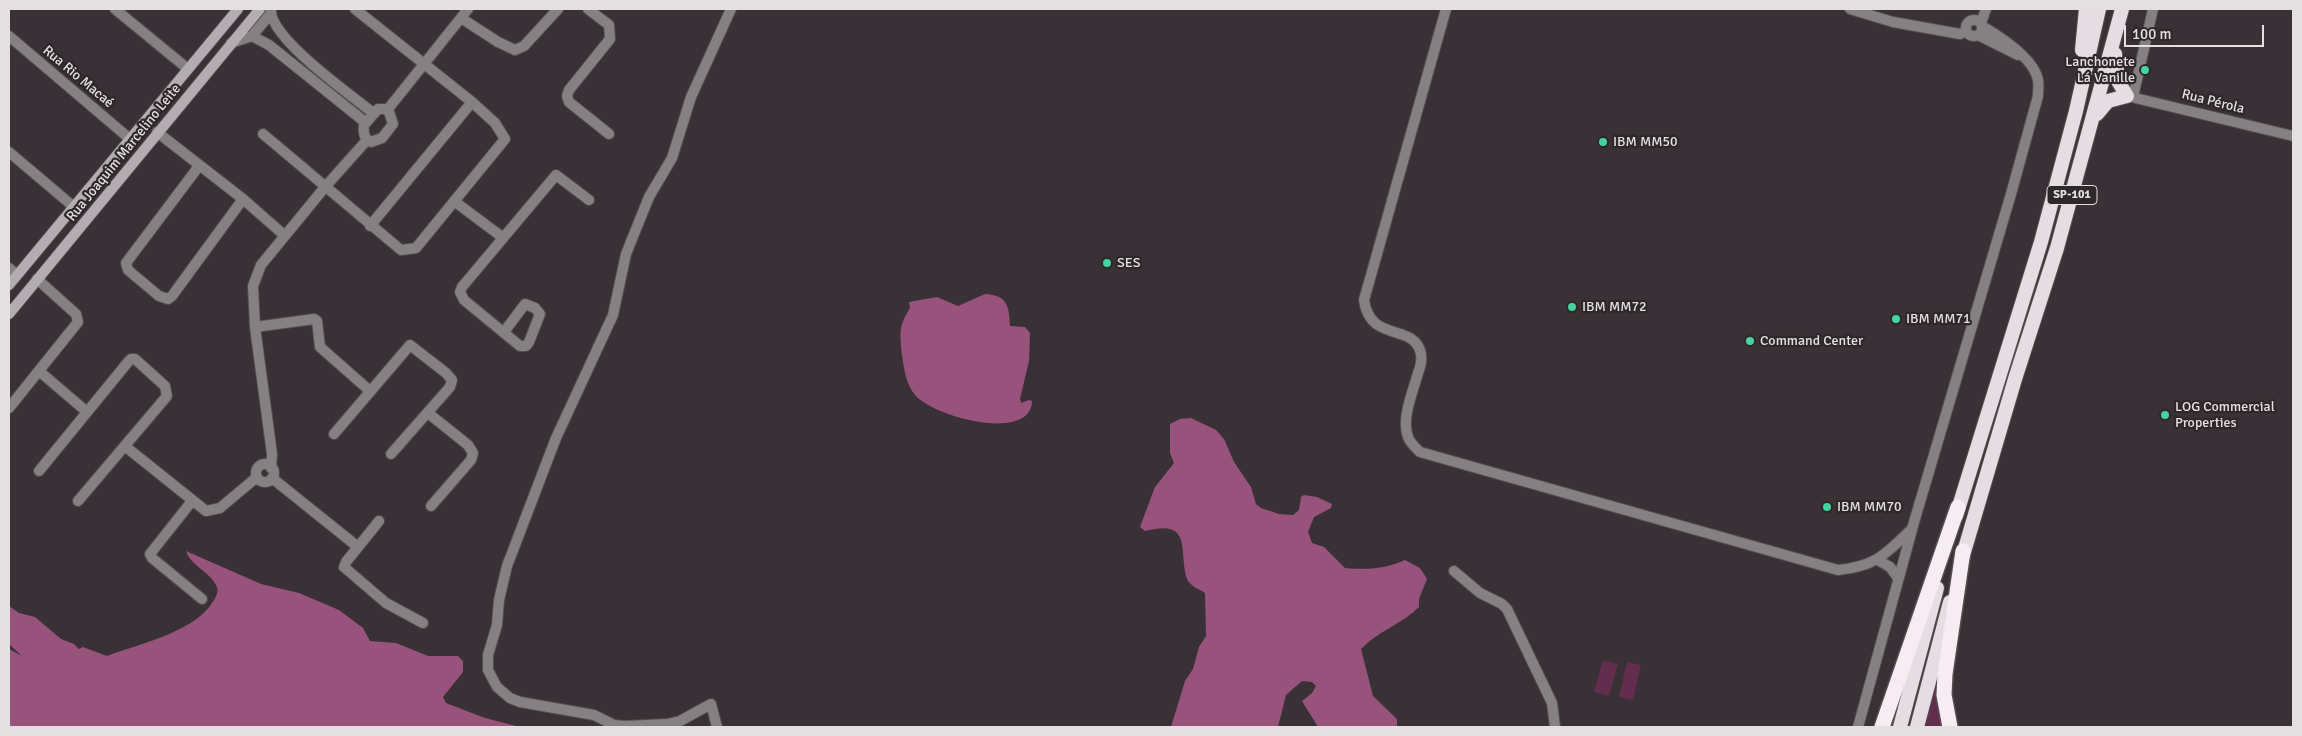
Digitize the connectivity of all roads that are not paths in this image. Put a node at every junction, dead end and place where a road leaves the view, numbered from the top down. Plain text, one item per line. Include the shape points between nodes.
1 (115, 9) edge
2 (260, 9) edge
3 (355, 9) edge
4 (468, 9) edge
5 (558, 9) edge
6 (588, 9) edge
7 (731, 9) edge
8 (1446, 9) edge
9 (1850, 9) edge
10 (1970, 9) edge
11 (1986, 9) edge
12 (2086, 9) edge
13 (2099, 9) edge
14 (2122, 9) edge
15 (2153, 9) edge
16 (271, 11) edge
17 (235, 12) edge
18 (461, 18) junction
19 (1968, 25) junction
20 (1980, 28) junction
21 (9, 36) edge
22 (252, 36) junction
23 (230, 44) junction
24 (2114, 46) junction
25 (424, 64) junction
26 (188, 69) junction
27 (194, 88) junction
28 (2130, 96) junction
29 (472, 102) junction
30 (388, 109) junction
31 (2076, 110) junction
32 (373, 113) junction
33 (365, 122) junction
34 (2091, 128) junction
35 (157, 132) junction
36 (262, 134) dead end
37 (609, 134) dead end
38 (2293, 136) edge
39 (130, 138) junction
40 (367, 140) junction
41 (9, 152) edge
42 (199, 166) junction
43 (325, 187) junction
44 (243, 199) junction
45 (588, 200) dead end
46 (454, 201) junction
47 (74, 207) junction
48 (370, 226) junction
49 (284, 235) junction
50 (502, 237) junction
51 (48, 238) junction
52 (62, 250) junction
53 (32, 258) junction
54 (45, 270) junction
55 (13, 272) edge
56 (37, 280) junction
57 (9, 285) edge
58 (9, 314) edge
59 (255, 327) junction
60 (504, 332) dead end
61 (39, 371) junction
62 (370, 391) junction
63 (9, 408) edge
64 (88, 412) junction
65 (428, 413) junction
66 (334, 434) dead end
67 (126, 447) junction
68 (391, 454) dead end
69 (39, 471) dead end
70 (268, 471) junction
71 (259, 479) junction
72 (78, 501) dead end
73 (192, 501) junction
74 (431, 506) dead end
75 (1958, 507) junction
76 (379, 521) dead end
77 (1912, 529) junction
78 (358, 547) junction
79 (1964, 551) junction
80 (1878, 560) junction
81 (1454, 570) dead end
82 (1898, 578) junction
83 (202, 599) dead end
84 (422, 623) dead end
85 (717, 727) edge
86 (1555, 727) edge
87 (1858, 727) edge
88 (1882, 727) edge
89 (1900, 727) edge
90 (1917, 727) edge
91 (1950, 727) edge

1 - 26 street
2 - 23 main road, Rua Joaquim Marcelino Leite
3 - 25 street
4 - 18 street
5 - 18 street via 524,46 515,50
6 - 37 street via 609,25 610,39 567,96 569,102
7 - 85 street via 690,97 672,158 649,197 626,254 613,315 572,399 538,482 507,566 488,656 490,677 510,698 520,702 594,715 614,725 625,726 680,721 711,704
8 - 80 street via 1364,300 1365,308 1377,327 1404,335 1421,354 1406,418 1408,439 1420,452 1838,570
9 - 19 street via 1893,22 1960,34
10 - 19 street
11 - 20 street
12 - 31 highway
13 - 31 highway, SP-101
14 - 24 highway, SP-101
15 - 28 street
16 - 22 street
16 - 32 street via 274,21 296,51
17 - 26 main road, Rua Joaquim Marcelino Leite
17 - 27 main road via 224,34 189,75 189,85
18 - 25 street
19 - 20 street via 1974,19
19 - 20 street via 1973,36
20 - 77 street via 2022,56 2033,68 2038,80 2038,96
21 - 39 street, Rua Rio Macaé
22 - 23 street
22 - 33 street via 269,45
23 - 27 main road, Rua Joaquim Marcelino Leite
24 - 28 highway via 2118,81
24 - 34 highway, SP-101
25 - 29 street
25 - 30 street
26 - 39 main road, Rua Joaquim Marcelino Leite
27 - 35 main road, Rua Joaquim Marcelino Leite
28 - 34 highway via 2108,101
28 - 38 street, Rua Pérola
29 - 46 street via 495,123 505,139
29 - 48 street
30 - 32 street via 378,109
30 - 40 street via 393,124 382,138 371,142
31 - 75 highway, SP-101 via 2041,242
32 - 33 street
33 - 40 street via 363,133
34 - 79 highway, SP-101
35 - 42 street
35 - 52 main road, Rua Joaquim Marcelino Leite
36 - 43 street
39 - 47 main road, Rua Joaquim Marcelino Leite
40 - 43 street
41 - 47 street
42 - 44 street
42 - 44 street via 126,263 128,270 160,296 168,299 172,296
43 - 48 street
43 - 49 street
44 - 49 street
45 - 50 street via 556,175
46 - 48 street via 416,248 401,250
46 - 50 street
47 - 51 main road, Rua Joaquim Marcelino Leite
49 - 59 street via 261,265 253,286
50 - 60 street via 460,292 464,300
51 - 52 main road
51 - 53 main road, Rua Joaquim Marcelino Leite
52 - 54 main road, Rua Joaquim Marcelino Leite
53 - 54 main road via 42,256 46,261
53 - 55 main road, Rua Joaquim Marcelino Leite
54 - 56 main road, Rua Joaquim Marcelino Leite
55 - 57 main road, Rua Joaquim Marcelino Leite
56 - 58 main road, Rua Joaquim Marcelino Leite
56 - 61 street via 76,314 78,322
59 - 62 street via 314,319 320,347
59 - 70 street via 272,454
61 - 63 street
61 - 64 street
62 - 65 street via 410,345 452,380
62 - 66 street
64 - 67 street via 131,358 165,386 167,396
64 - 69 street
65 - 68 street
65 - 74 street via 468,445 473,453 471,460
67 - 72 street
67 - 73 street
70 - 71 street via 267,482
70 - 71 street via 257,469
70 - 78 street
71 - 73 street via 242,488 216,510 206,511
73 - 83 street via 150,554
75 - 88 highway
75 - 89 highway, SP-101
76 - 78 street
77 - 80 street
77 - 82 street
78 - 84 street via 344,567 386,603
79 - 90 highway, SP-101
79 - 91 highway via 1945,674 1944,696
80 - 82 street via 1890,567
81 - 86 street via 1480,593 1507,609 1552,703
82 - 87 street

